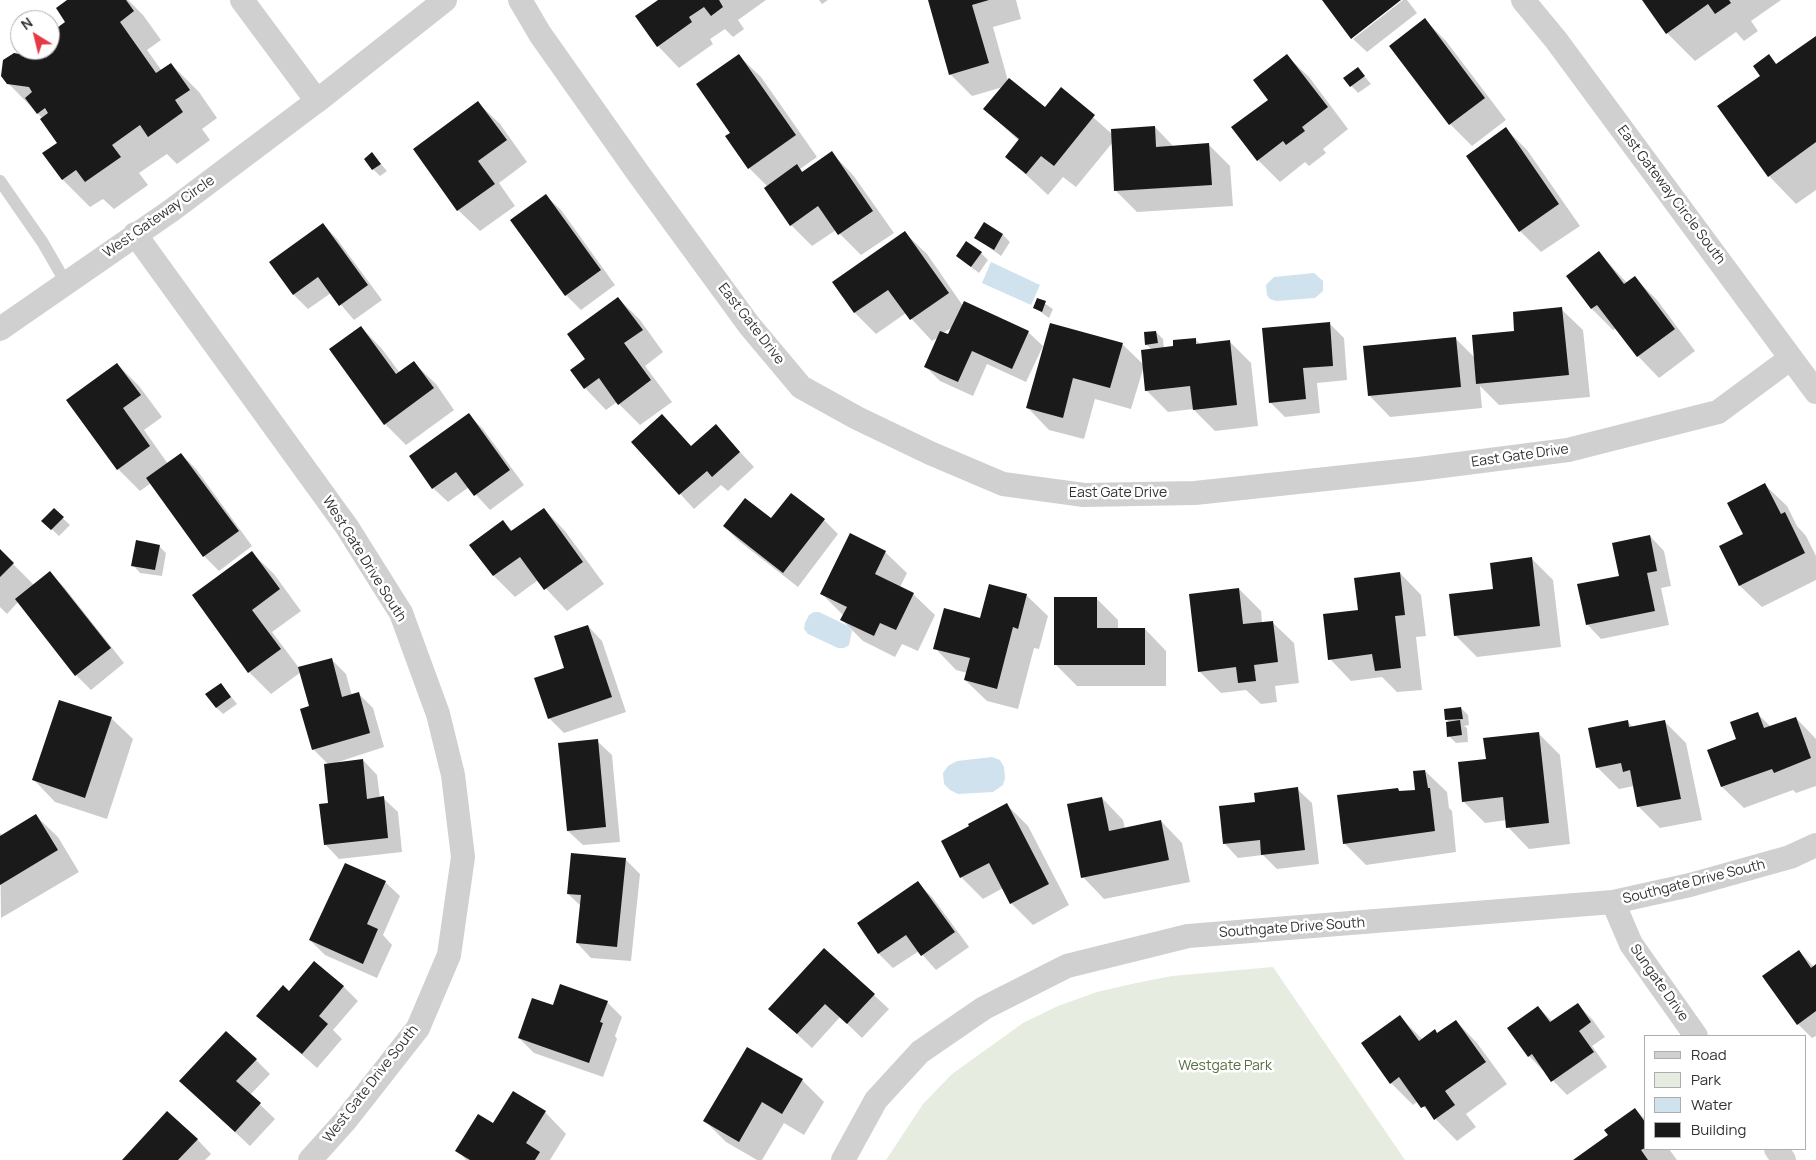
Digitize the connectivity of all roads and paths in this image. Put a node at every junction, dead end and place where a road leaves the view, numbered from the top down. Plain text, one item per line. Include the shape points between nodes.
1 (242, 0) edge
2 (445, 0) edge
3 (520, 0) edge
4 (1523, 0) edge
5 (317, 101) junction
6 (0, 181) edge
7 (135, 234) junction
8 (66, 283) junction
9 (0, 329) edge
10 (1791, 358) junction
11 (1816, 392) edge
12 (1816, 845) edge
13 (1612, 902) junction
14 (1695, 1035) edge
15 (310, 1160) edge
16 (843, 1160) edge

1 - 5 street
2 - 5 street
3 - 10 street, East Gate Drive via 540,34 638,173 749,325 802,387 881,430 1003,484 1084,495 1195,493 1568,450 1718,412
4 - 10 street, East Gateway Circle South
5 - 7 street, West Gateway Circle
6 - 8 lane
7 - 8 street, West Gateway Circle
7 - 15 street, West Gate Drive South via 347,527 401,613 438,714 453,775 462,857 449,955 418,1028 345,1122
8 - 9 street, West Gateway Circle
10 - 11 street, East Gateway Circle South
12 - 13 street, Southgate Drive South via 1790,857 1708,880
13 - 14 street, Sungate Drive via 1631,944
13 - 16 street, Southgate Drive South via 1188,936 1067,966 984,1008 920,1052 876,1100

